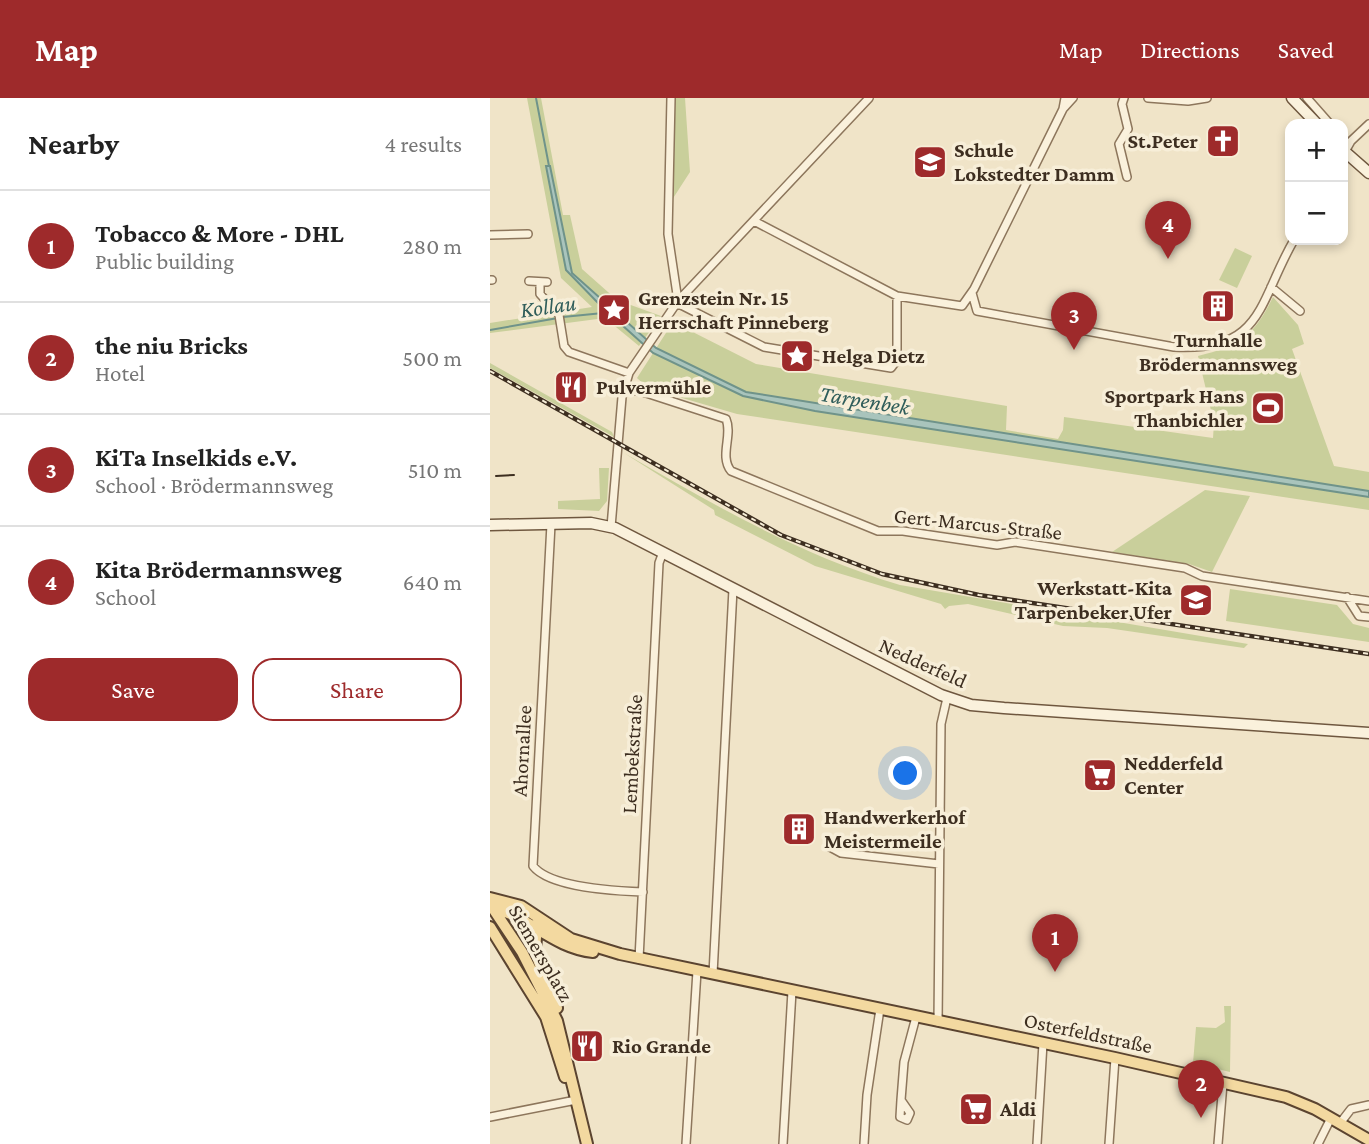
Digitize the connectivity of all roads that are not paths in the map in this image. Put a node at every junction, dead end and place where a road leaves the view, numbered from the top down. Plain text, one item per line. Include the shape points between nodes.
1 (671, 98) edge
2 (869, 98) edge
3 (1065, 98) edge
4 (1073, 98) edge
5 (1124, 98) edge
6 (1148, 98) edge
7 (1207, 98) edge
8 (1293, 98) edge
9 (1307, 98) edge
10 (1063, 109) junction
11 (1312, 119) edge
12 (1326, 119) edge
13 (1369, 124) edge
14 (1348, 146) edge
15 (1348, 157) edge
16 (1369, 173) edge
17 (1127, 177) dead end
18 (754, 221) junction
19 (528, 234) dead end
20 (490, 235) edge
21 (1292, 245) edge
22 (529, 281) dead end
23 (1271, 287) junction
24 (972, 293) junction
25 (897, 296) junction
26 (678, 302) junction
27 (1300, 311) dead end
28 (629, 373) junction
29 (624, 389) junction
30 (551, 524) junction
31 (491, 525) edge
32 (611, 527) junction
33 (663, 551) junction
34 (733, 589) junction
35 (1346, 597) junction
36 (1369, 601) edge
37 (1369, 617) edge
38 (947, 698) junction
39 (1369, 733) edge
40 (830, 847) dead end
41 (939, 864) junction
42 (643, 892) junction
43 (491, 904) edge
44 (533, 913) junction
45 (490, 927) edge
46 (537, 928) junction
47 (564, 945) junction
48 (503, 948) junction
49 (522, 952) junction
50 (535, 952) junction
51 (621, 954) junction
52 (639, 959) junction
53 (697, 971) junction
54 (713, 974) junction
55 (792, 991) junction
56 (880, 1009) junction
57 (916, 1017) junction
58 (558, 1021) junction
59 (938, 1022) junction
60 (1042, 1043) junction
61 (1115, 1058) junction
62 (1223, 1083) junction
63 (901, 1100) dead end
64 (571, 1101) junction
65 (1369, 1105) edge
66 (490, 1117) edge
67 (1336, 1120) junction
68 (1369, 1140) edge
69 (582, 1144) edge
70 (587, 1144) edge
71 (686, 1144) edge
72 (783, 1144) edge
73 (864, 1144) edge
74 (1037, 1144) edge
75 (1109, 1144) edge
76 (1218, 1144) edge
77 (1318, 1144) edge

1 - 26 street via 668,234
2 - 18 street
3 - 10 street
4 - 10 street
5 - 17 street via 1128,128 1119,144
6 - 7 street
8 - 11 main road
9 - 12 street
10 - 24 street
13 - 14 street
15 - 16 main road
18 - 25 street
18 - 26 street
19 - 20 street
21 - 23 street
22 - 28 street via 544,282 540,294 560,318 569,352
23 - 24 street via 1257,317 1242,334 1202,348 977,311
23 - 27 street
24 - 25 street via 958,307
25 - 26 street via 897,360 891,368 765,347
26 - 28 street
28 - 29 street
29 - 32 street
29 - 35 street, Gert-Marcus-Straße via 726,419 726,462 731,471 878,531 997,545 1015,542
30 - 31 main road, Nedderfeld
30 - 32 main road, Nedderfeld
30 - 42 street, Ahornallee via 533,866 580,886
32 - 33 main road, Nedderfeld
33 - 34 main road, Nedderfeld
33 - 42 street, Lembekstraße
34 - 38 main road, Nedderfeld
34 - 54 street
35 - 36 street, Gert-Marcus-Straße
35 - 37 street via 1359,616
38 - 39 main road, Nedderfeld via 987,707
38 - 41 street via 941,724
40 - 41 street via 841,853
41 - 59 street
42 - 52 street, Lembekstraße
43 - 44 main road, Osterfeldstraße via 514,904
43 - 46 main road, Osterfeldstraße
43 - 49 main road, Siemersplatz
44 - 46 main road
44 - 51 main road, Osterfeldstraße via 565,937
45 - 48 main road, Siemersplatz
46 - 47 main road, Osterfeldstraße
46 - 50 main road
47 - 50 main road
47 - 51 main road, Osterfeldstraße
48 - 49 main road
48 - 64 main road, Siemersplatz via 546,1017
49 - 50 main road
49 - 58 main road, Siemersplatz
50 - 58 main road via 554,996
51 - 52 main road, Osterfeldstraße
52 - 53 main road, Osterfeldstraße
53 - 54 main road, Osterfeldstraße
53 - 71 street
54 - 55 main road, Osterfeldstraße
55 - 56 main road, Osterfeldstraße
55 - 72 street
56 - 57 main road, Osterfeldstraße
56 - 73 street
57 - 59 main road, Osterfeldstraße
57 - 63 street via 904,1062
58 - 70 main road
59 - 60 main road, Osterfeldstraße
60 - 61 main road, Osterfeldstraße
60 - 74 street
61 - 62 main road, Osterfeldstraße
61 - 75 street
62 - 67 main road, Osterfeldstraße via 1294,1100
62 - 76 street
64 - 66 street
64 - 69 main road, Siemersplatz
65 - 67 street via 1351,1109
67 - 68 main road, Osterfeldstraße
67 - 77 street

